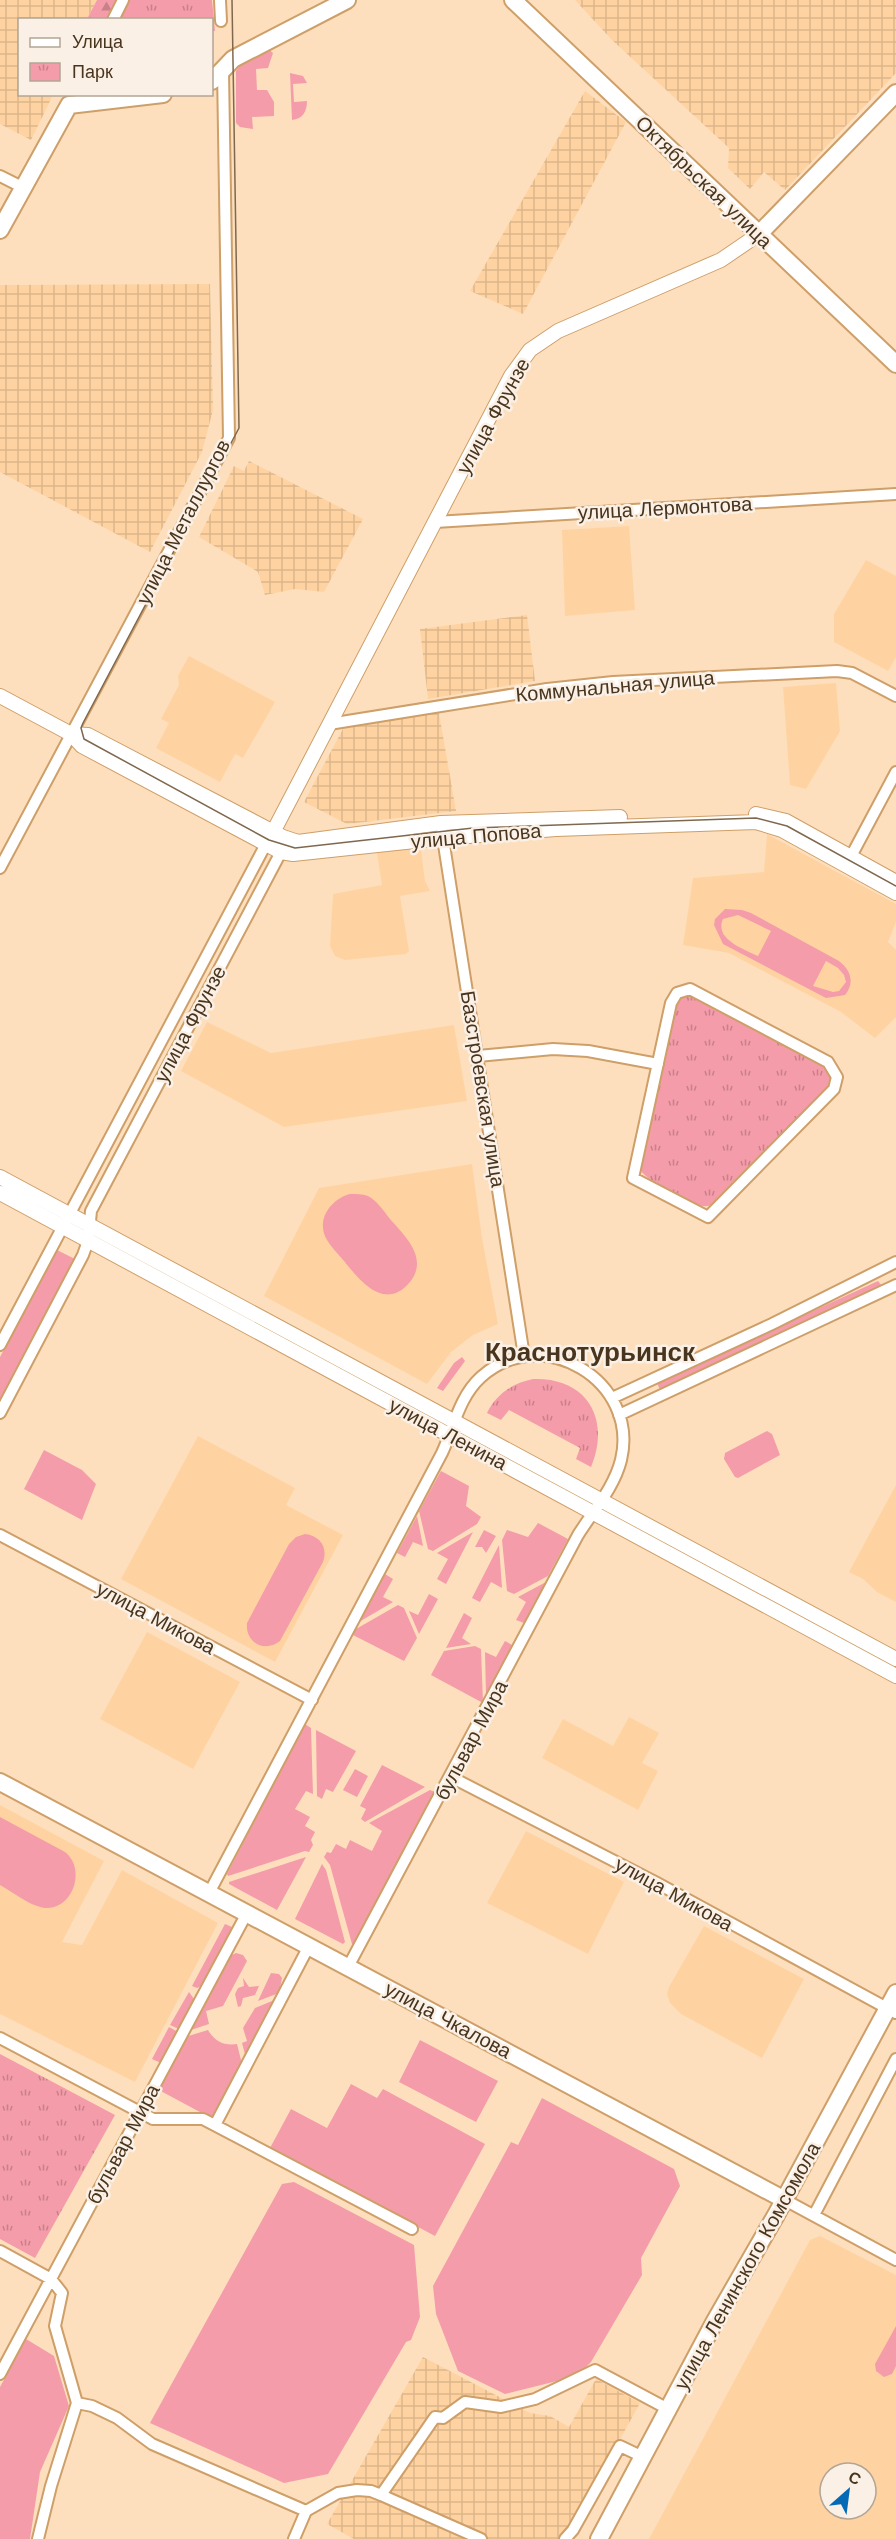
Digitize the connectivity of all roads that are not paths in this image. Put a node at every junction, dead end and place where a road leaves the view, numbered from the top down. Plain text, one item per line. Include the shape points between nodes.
1 (123, 0) edge
2 (220, 0) edge
3 (347, 0) edge
4 (513, 0) edge
5 (114, 18) edge
6 (221, 21) dead end
7 (218, 76) edge
8 (896, 93) edge
9 (132, 96) edge
10 (71, 100) edge
11 (0, 176) edge
12 (22, 187) junction
13 (0, 230) edge
14 (759, 234) junction
15 (896, 364) edge
16 (896, 494) edge
17 (435, 522) junction
18 (0, 696) edge
19 (896, 696) edge
20 (330, 724) junction
21 (71, 734) junction
22 (896, 772) edge
23 (441, 823) junction
24 (275, 834) junction
25 (443, 838) junction
26 (282, 852) junction
27 (848, 861) junction
28 (0, 868) edge
29 (896, 882) edge
30 (896, 893) edge
31 (478, 1056) junction
32 (658, 1064) junction
33 (0, 1177) edge
34 (0, 1193) edge
35 (66, 1221) junction
36 (89, 1226) junction
37 (88, 1241) junction
38 (891, 1265) edge
39 (896, 1283) edge
40 (0, 1345) edge
41 (524, 1356) junction
42 (612, 1398) junction
43 (0, 1413) edge
44 (619, 1415) junction
45 (431, 1417) junction
46 (453, 1429) junction
47 (596, 1506) junction
48 (615, 1516) junction
49 (0, 1535) edge
50 (896, 1659) edge
51 (896, 1676) edge
52 (312, 1700) junction
53 (451, 1777) junction
54 (0, 1782) edge
55 (213, 1887) junction
56 (247, 1913) junction
57 (308, 1947) junction
58 (348, 1967) junction
59 (896, 1993) edge
60 (892, 2011) edge
61 (0, 2038) edge
62 (896, 2059) edge
63 (140, 2112) junction
64 (215, 2125) junction
65 (785, 2200) junction
66 (814, 2215) junction
67 (412, 2229) dead end
68 (0, 2251) edge
69 (896, 2260) edge
70 (51, 2278) junction
71 (0, 2374) edge
72 (77, 2403) junction
73 (668, 2409) junction
74 (642, 2457) junction
75 (381, 2495) junction
76 (306, 2511) junction
77 (38, 2539) edge
78 (294, 2539) edge
79 (481, 2539) edge
80 (564, 2539) edge
81 (599, 2539) edge

1 - 5 street
2 - 6 street
3 - 7 main road via 232,59
4 - 14 main road, Октябрьская улица
7 - 21 street, улица Металлургов via 229,438
8 - 14 main road, улица Фрунзе
9 - 10 main road
10 - 12 main road
11 - 12 street
12 - 13 main road
14 - 15 main road, Октябрьская улица
14 - 17 street, улица Фрунзе via 721,260 558,332 530,350 511,376
16 - 17 street, улица Лермонтова
17 - 20 street, улица Фрунзе
18 - 21 street, улица Попова
19 - 20 street, Коммунальная улица via 852,674 837,671 613,682 547,688
20 - 24 street, улица Фрунзе
21 - 24 street, улица Попова via 88,735
21 - 28 street, улица Металлургов
22 - 27 street
23 - 24 street, улица Попова via 298,842
23 - 25 street, Базстроевская улица
23 - 27 street, улица Попова via 756,814 786,821
24 - 26 street, улица Попова
24 - 35 street, улица Фрунзе
25 - 26 street, улица Попова
25 - 27 street, улица Попова via 556,829 756,822
25 - 31 street, Базстроевская улица
26 - 36 street, улица Фрунзе via 91,1211
27 - 29 street, улица Попова
27 - 30 street, улица Попова
31 - 32 street via 552,1049 588,1051
31 - 41 street, Базстроевская улица
32 - 32 street via 633,1178 708,1217 834,1089 837,1077 828,1062 690,989 674,997
33 - 35 street, улица Ленина
34 - 35 street, улица Ленина
35 - 36 street, улица Ленина
35 - 37 street, улица Ленина
35 - 40 street, улица Фрунзе
36 - 37 street, улица Фрунзе
36 - 45 street, улица Ленина
37 - 43 street
37 - 45 street, улица Ленина
38 - 39 street
38 - 42 street
39 - 44 street
41 - 42 street, бульвар Мира via 546,1356 578,1365 596,1378
41 - 46 street via 493,1368 476,1382 460,1405
42 - 44 street, бульвар Мира
44 - 47 street, бульвар Мира via 621,1459 611,1485
45 - 46 street, улица Ленина
46 - 47 street, улица Ленина
46 - 52 street
47 - 48 street, улица Ленина
47 - 53 street, бульвар Мира
48 - 50 street, улица Ленина
48 - 51 street, улица Ленина
49 - 52 street, улица Микова
52 - 55 street
53 - 58 street, бульвар Мира
53 - 60 street, улица Микова
54 - 55 main road, улица Чкалова
55 - 56 main road, улица Чкалова
56 - 57 main road, улица Чкалова
56 - 63 street, бульвар Мира
57 - 58 main road, улица Чкалова
57 - 64 street
58 - 65 main road, улица Чкалова
59 - 60 main road, улица Ленинского Комсомола
60 - 65 main road, улица Ленинского Комсомола
61 - 63 street
62 - 66 street, улица Ленинского Комсомола
63 - 64 street via 153,2119 203,2119
63 - 70 street, бульвар Мира
64 - 67 street
65 - 66 street, улица Чкалова
65 - 73 main road, улица Ленинского Комсомола
66 - 69 street, улица Чкалова
68 - 70 street
70 - 71 street, бульвар Мира
70 - 72 street via 62,2293 55,2325
72 - 76 street via 117,2418 152,2444
72 - 77 street
73 - 74 main road, улица Ленинского Комсомола
73 - 75 street via 595,2370 535,2399 501,2407 465,2402 442,2418 435,2417
74 - 80 street via 620,2446 573,2530
74 - 81 main road, улица Ленинского Комсомола
75 - 76 street via 357,2490 338,2493
75 - 79 street
76 - 78 street

